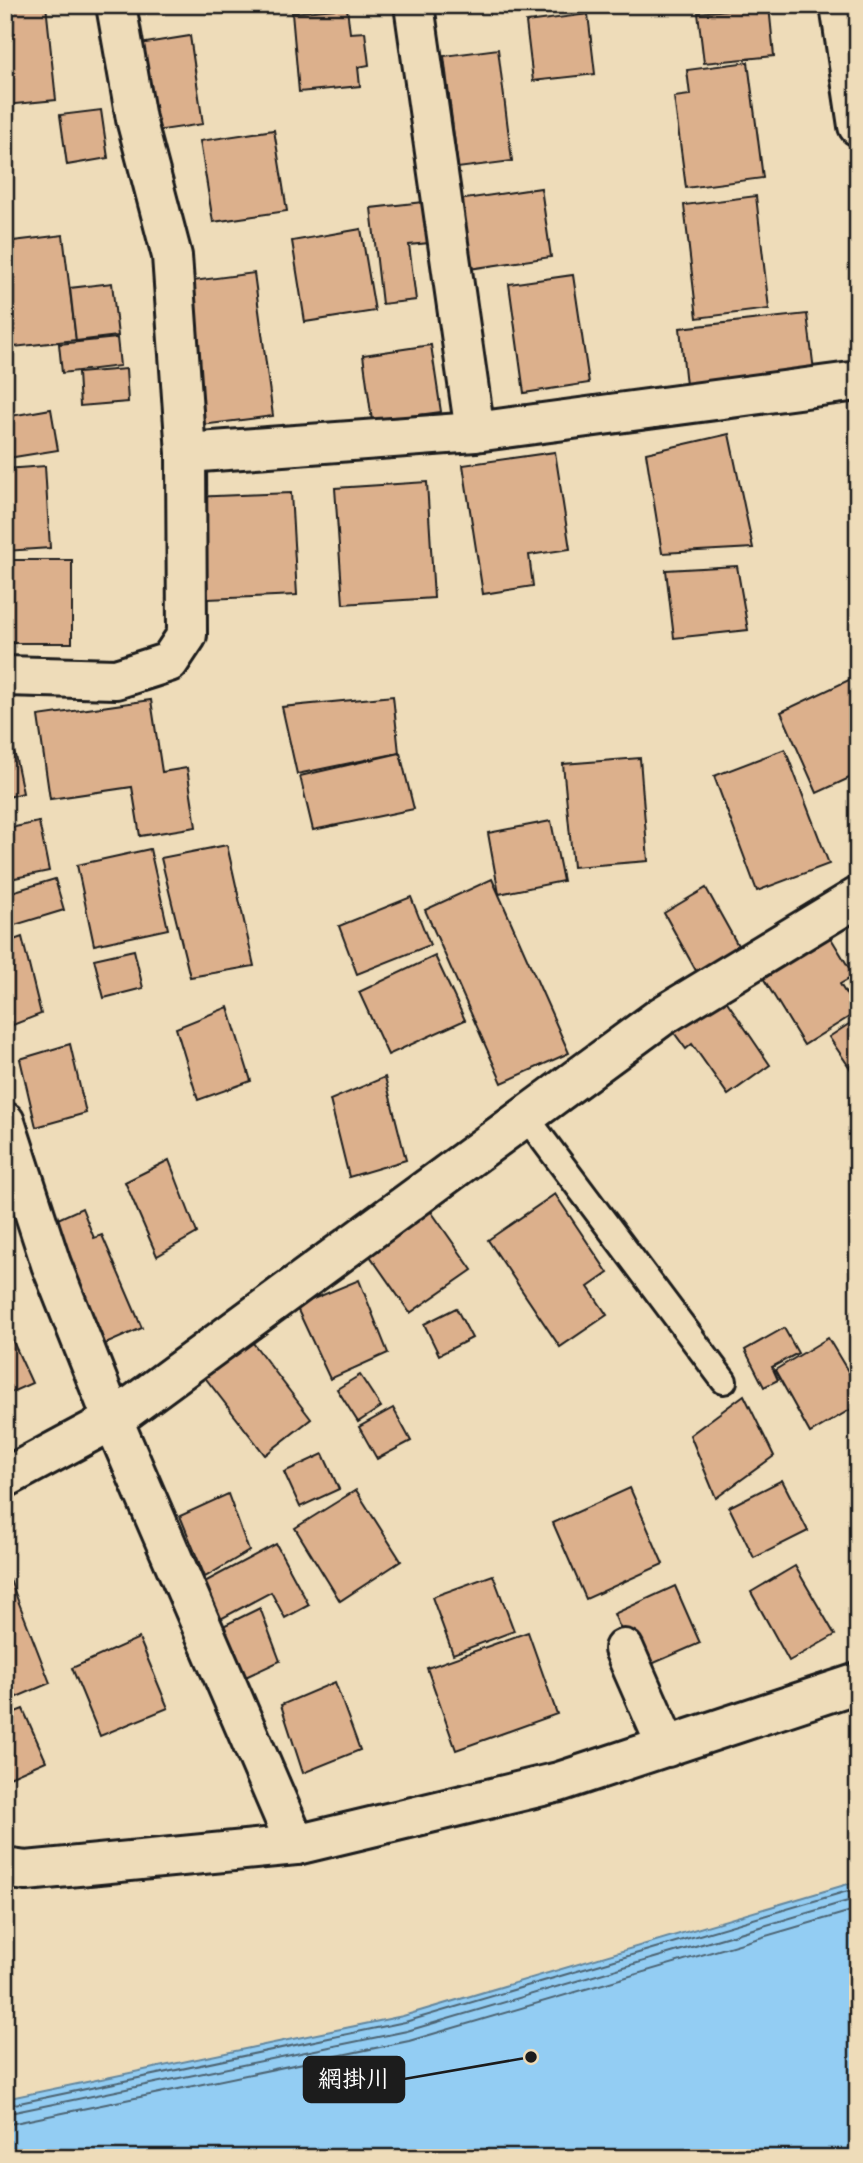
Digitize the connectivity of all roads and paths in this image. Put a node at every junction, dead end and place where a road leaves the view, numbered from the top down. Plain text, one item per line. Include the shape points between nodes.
1 (116, 5) edge
2 (414, 5) edge
3 (840, 5) edge
4 (858, 126) edge
5 (858, 381) edge
6 (475, 432) junction
7 (186, 453) junction
8 (5, 676) edge
9 (858, 897) edge
10 (526, 1116) junction
11 (5, 1122) edge
12 (724, 1381) dead end
13 (113, 1420) junction
14 (5, 1478) edge
15 (624, 1649) dead end
16 (858, 1683) edge
17 (667, 1746) junction
18 (296, 1844) junction
19 (5, 1868) edge

1 - 7 street via 136,119 172,256
2 - 6 street
3 - 4 street
5 - 6 street
6 - 7 street
7 - 8 street via 187,635 169,662 116,679
9 - 10 street via 662,1016
10 - 12 lane
10 - 13 street
11 - 13 street via 51,1264
13 - 14 street
13 - 18 street
15 - 17 street
16 - 17 street
17 - 18 street via 559,1782
18 - 19 street via 26,1871

